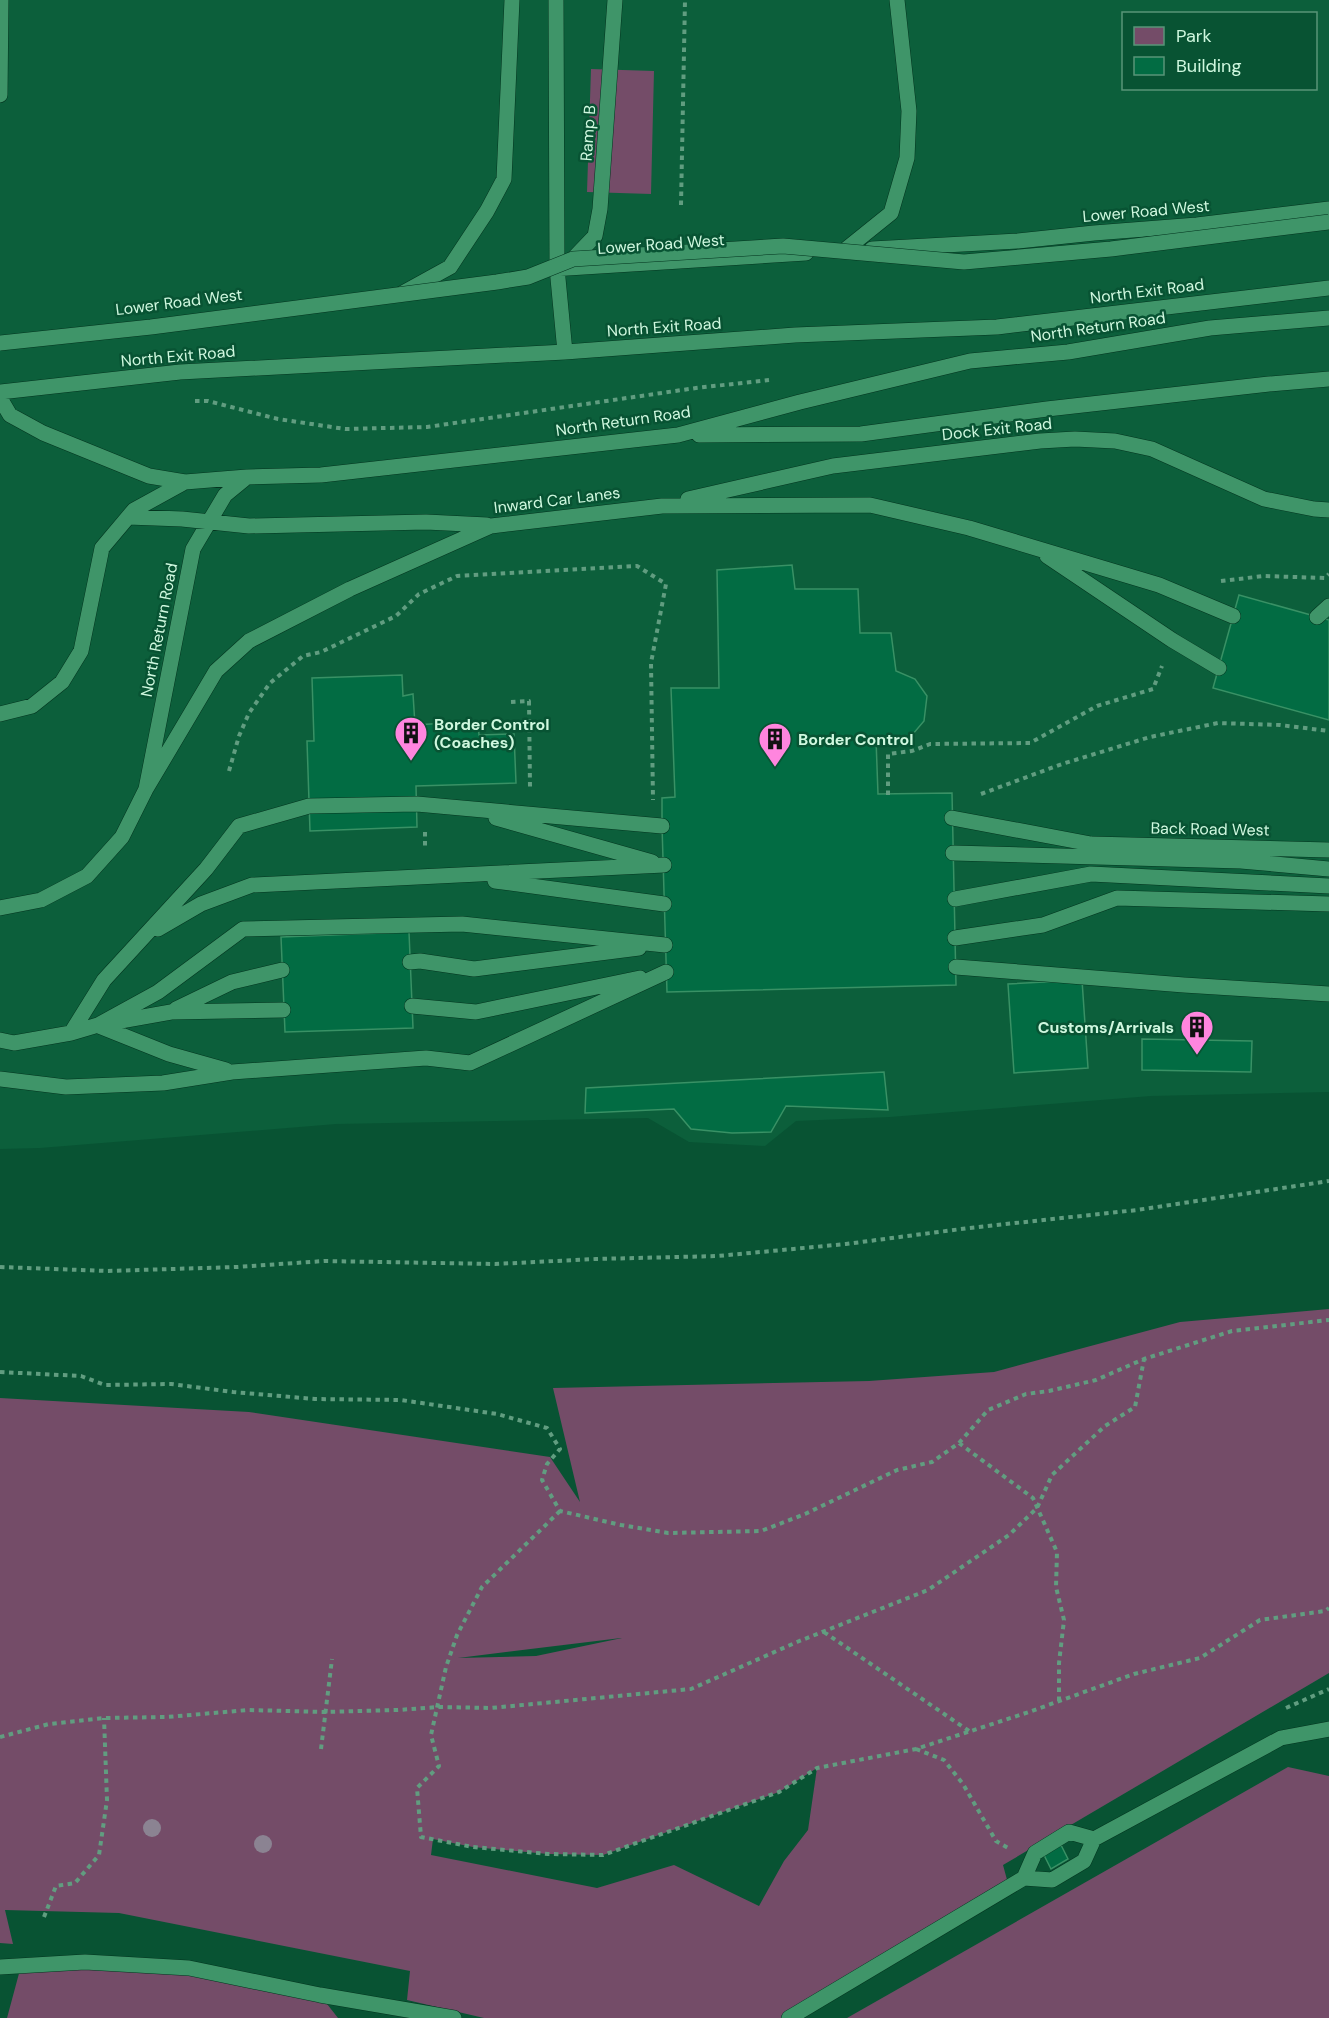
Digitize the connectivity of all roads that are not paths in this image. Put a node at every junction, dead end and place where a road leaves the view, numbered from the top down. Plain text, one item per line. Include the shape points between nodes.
1 (1, 0) edge
2 (512, 0) edge
3 (556, 0) edge
4 (615, 0) edge
5 (897, 0) edge
6 (0, 95) edge
7 (1329, 209) edge
8 (1329, 222) edge
9 (845, 250) junction
10 (573, 259) junction
11 (557, 268) junction
12 (1329, 288) edge
13 (385, 303) junction
14 (1329, 318) edge
15 (4, 343) edge
16 (565, 352) junction
17 (1329, 379) edge
18 (0, 392) edge
19 (0, 398) edge
20 (678, 435) junction
21 (247, 477) junction
22 (185, 482) junction
23 (662, 506) junction
24 (1329, 510) edge
25 (128, 517) junction
26 (210, 521) junction
27 (491, 526) junction
28 (1035, 548) junction
29 (1329, 606) edge
30 (1233, 616) dead end
31 (1317, 617) dead end
32 (1219, 668) dead end
33 (0, 714) edge
34 (146, 789) junction
35 (460, 808) junction
36 (952, 818) road end
37 (658, 825) road end
38 (1329, 850) edge
39 (953, 853) dead end
40 (1329, 868) edge
41 (457, 876) junction
42 (1329, 886) edge
43 (955, 899) dead end
44 (664, 904) dead end
45 (1329, 904) edge
46 (0, 908) edge
47 (145, 936) junction
48 (955, 938) dead end
49 (410, 962) dead end
50 (956, 967) dead end
51 (282, 970) dead end
52 (1329, 994) edge
53 (412, 1006) dead end
54 (284, 1010) dead end
55 (171, 1012) junction
56 (98, 1025) junction
57 (71, 1033) junction
58 (5, 1043) edge
59 (232, 1072) junction
60 (0, 1079) edge
61 (1329, 1729) edge
62 (1094, 1839) junction
63 (1023, 1878) junction
64 (0, 1967) edge
65 (454, 2018) edge
66 (789, 2018) edge

1 - 6 lane
2 - 13 lane via 504,179 450,267
3 - 11 lane
4 - 10 lane, Ramp B via 600,209 595,236
5 - 9 lane via 909,111 907,158 891,213
7 - 9 lane, Lower Road West via 1018,241
8 - 10 lane, bridge via 1111,249 964,262 783,246
9 - 11 lane, Lower Road West
10 - 15 lane, bridge via 528,277 497,282
11 - 13 lane, Lower Road West
11 - 16 lane
12 - 16 lane, North Exit Road via 997,327 795,335
13 - 15 lane, Lower Road West via 291,312 221,313
14 - 20 lane, North Return Road via 1210,328 1068,352 970,361
16 - 18 lane, North Exit Road via 180,372
17 - 20 lane via 861,434
19 - 22 lane via 10,415 43,433 149,476
20 - 21 lane, North Return Road via 321,475
21 - 22 lane
21 - 26 lane, North Return Road via 225,495
22 - 25 lane
23 - 24 lane, Dock Exit Road via 832,465 1075,439 1115,441 1152,449 1264,499
23 - 27 lane, Inward Car Lanes
23 - 28 lane, Inward Car Lanes via 870,505
25 - 26 lane
25 - 33 lane via 102,548 81,651 62,682 32,706
26 - 27 lane via 249,526 426,522
26 - 34 lane, North Return Road via 193,549
27 - 34 lane, Inward Car Lanes via 350,589 249,641 216,671
28 - 30 lane, Inward Car Lanes via 1159,585
28 - 32 lane
29 - 31 lane
34 - 46 lane via 122,837 87,876 41,900
35 - 37 lane
35 - 41 lane via 663,865
35 - 47 lane via 417,804 309,806 239,826
36 - 38 lane, Back Road West via 1091,844
39 - 40 lane via 1241,861
41 - 44 lane
41 - 47 lane via 252,885 201,904
42 - 43 lane via 1091,874
45 - 48 lane via 1117,898 1043,926
47 - 57 lane via 104,980
49 - 56 lane via 474,969 665,945 462,924 243,929 158,992
50 - 52 lane
51 - 55 lane via 232,982
53 - 59 lane via 476,1012 666,972 470,1063 426,1058
54 - 55 lane
55 - 56 lane
56 - 57 lane
56 - 59 lane via 169,1054
57 - 58 lane
59 - 60 lane via 163,1083 66,1087
61 - 62 lane via 1281,1738
62 - 63 lane via 1084,1861 1052,1880
62 - 63 lane via 1069,1832 1035,1852
63 - 66 lane
64 - 65 lane via 85,1962 189,1968

